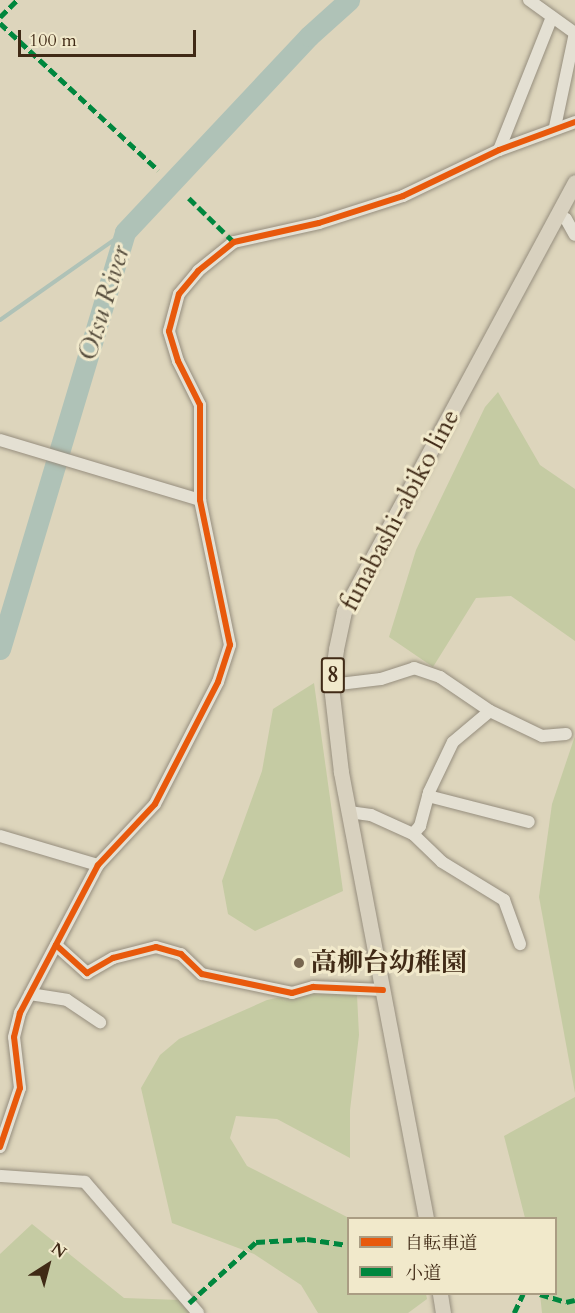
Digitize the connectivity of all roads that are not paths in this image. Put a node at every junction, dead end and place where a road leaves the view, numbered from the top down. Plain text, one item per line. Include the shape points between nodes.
1 (529, 0) edge
2 (552, 17) junction
3 (575, 122) edge
4 (555, 127) junction
5 (499, 150) junction
6 (575, 182) edge
7 (557, 216) junction
8 (575, 235) edge
9 (0, 440) edge
10 (200, 501) junction
11 (331, 685) junction
12 (490, 711) junction
13 (567, 734) dead end
14 (428, 796) junction
15 (349, 812) junction
16 (529, 822) dead end
17 (413, 834) junction
18 (0, 836) edge
19 (98, 866) junction
20 (520, 944) dead end
21 (56, 945) junction
22 (383, 990) junction
23 (30, 994) junction
24 (100, 1022) dead end
25 (0, 1148) edge
26 (0, 1176) edge
27 (426, 1217) edge
28 (440, 1295) edge
29 (198, 1313) edge
30 (443, 1313) edge

1 - 2 street
2 - 4 street via 575,33
2 - 5 street
3 - 4 street
4 - 5 street
5 - 10 street via 403,196 319,224 234,242 184,287 174,305 169,330 178,361 200,405
6 - 7 main road, funabashi-abiko line / 8
7 - 8 street via 566,219
7 - 11 main road, funabashi-abiko line / 8 via 344,611
9 - 10 street
10 - 19 street via 230,645 225,664 155,804
11 - 12 street via 381,680 414,668 440,677
11 - 15 main road, funabashi-abiko line / 8 via 334,730
12 - 13 street via 542,736
12 - 14 street via 453,742
14 - 16 street
14 - 17 street via 420,826
15 - 17 street via 371,815
15 - 22 main road, funabashi-abiko line / 8
17 - 20 street via 442,862 504,900
18 - 19 street
19 - 21 street
21 - 22 street via 87,973 113,958 156,947 181,954 202,974 292,993 313,987
21 - 23 street
22 - 27 main road, funabashi-abiko line / 8
23 - 24 street via 67,1000
23 - 25 street via 15,1025 20,1088
26 - 29 street via 85,1182
28 - 30 main road

